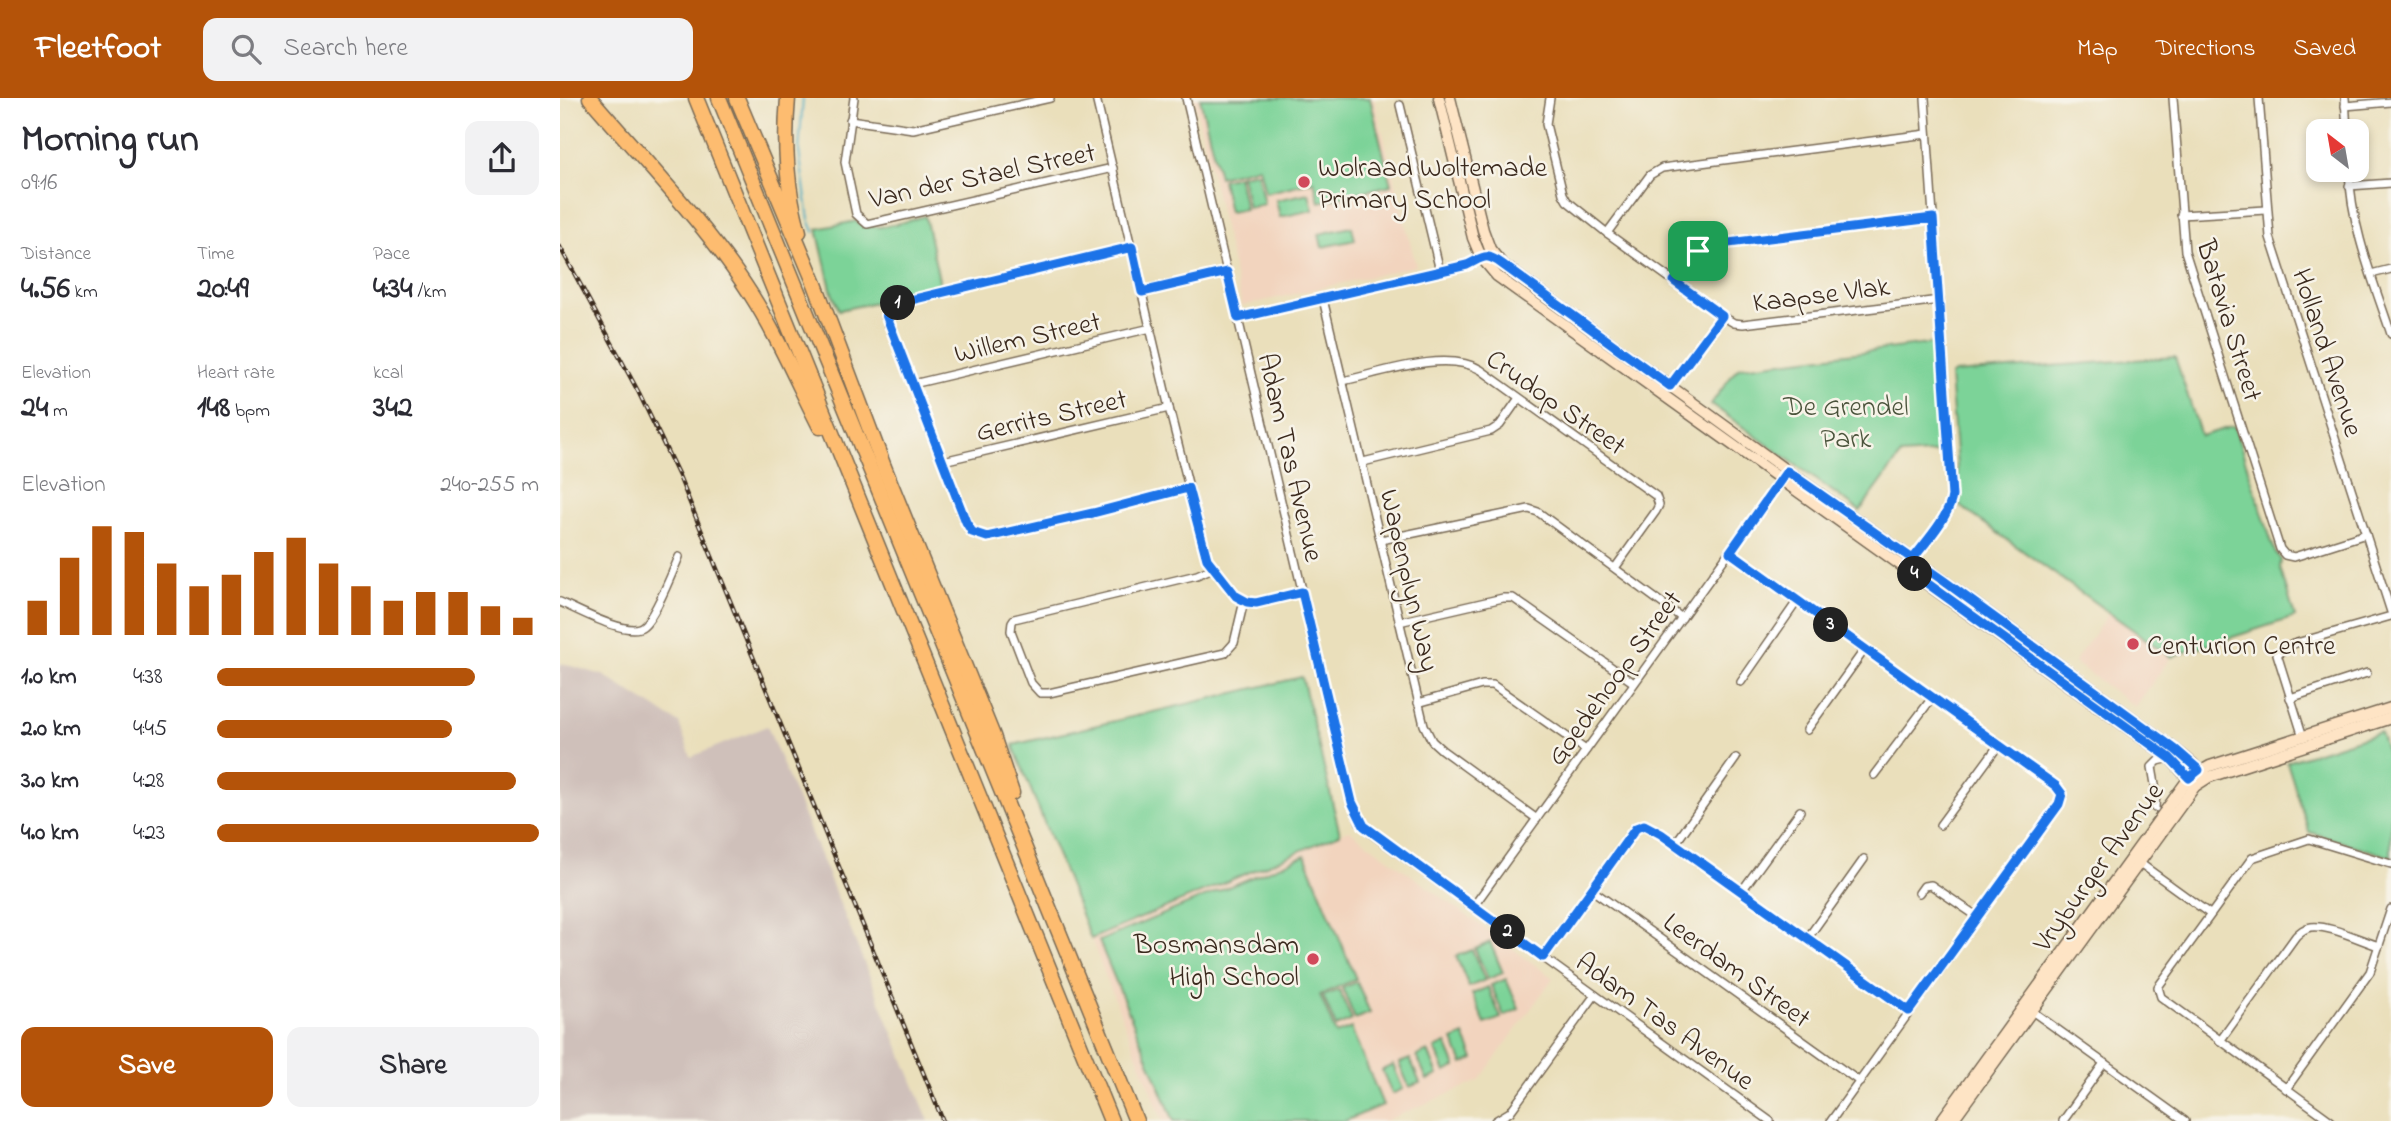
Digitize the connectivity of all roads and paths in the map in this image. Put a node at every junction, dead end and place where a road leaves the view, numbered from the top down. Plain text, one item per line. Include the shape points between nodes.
1 (590, 98) edge
2 (695, 98) edge
3 (719, 98) edge
4 (737, 98) edge
5 (788, 98) edge
6 (854, 98) edge
7 (1050, 98) edge
8 (1097, 98) edge
9 (1186, 98) edge
10 (1439, 98) edge
11 (1450, 98) edge
12 (1550, 98) edge
13 (1925, 98) edge
14 (2173, 98) edge
15 (2259, 98) edge
16 (2345, 102) edge
17 (2391, 102) edge
18 (1400, 105) dead end
19 (850, 120) junction
20 (1927, 134) junction
21 (1113, 168) junction
22 (2349, 182) edge
23 (2391, 183) edge
24 (2349, 186) junction
25 (2266, 210) junction
26 (2181, 215) junction
27 (1933, 218) junction
28 (1607, 233) junction
29 (1486, 239) junction
30 (1132, 247) junction
31 (1481, 257) junction
32 (1502, 264) junction
33 (2391, 269) edge
34 (1440, 271) junction
35 (1227, 272) junction
36 (2371, 274) junction
37 (1674, 281) junction
38 (815, 284) junction
39 (1142, 292) junction
40 (1323, 299) junction
41 (1940, 300) junction
42 (1722, 316) junction
43 (1238, 318) junction
44 (1151, 328) junction
45 (2391, 334) edge
46 (1343, 381) junction
47 (913, 384) junction
48 (1667, 390) junction
49 (1518, 398) junction
50 (1169, 408) junction
51 (943, 461) junction
52 (1363, 462) junction
53 (1785, 475) junction
54 (1188, 488) junction
55 (867, 522) junction
56 (2366, 534) junction
57 (1381, 540) junction
58 (1730, 552) junction
59 (679, 557) dead end
60 (1910, 563) junction
61 (1213, 568) junction
62 (1615, 568) junction
63 (1302, 592) junction
64 (1798, 600) junction
65 (1244, 601) junction
66 (560, 602) edge
67 (2391, 614) edge
68 (1682, 618) junction
69 (1399, 622) junction
70 (1865, 649) junction
71 (2367, 673) dead end
72 (1741, 682) dead end
73 (1634, 683) junction
74 (1932, 698) junction
75 (2290, 698) junction
76 (1418, 703) junction
77 (2391, 708) edge
78 (2391, 718) edge
79 (1807, 730) dead end
80 (2303, 737) junction
81 (1998, 746) junction
82 (1586, 750) junction
83 (1736, 758) dead end
84 (2170, 758) junction
85 (1874, 775) dead end
86 (2197, 778) junction
87 (2155, 808) dead end
88 (1800, 811) dead end
89 (1537, 819) junction
90 (1940, 825) dead end
91 (1675, 844) junction
92 (1027, 850) junction
93 (1864, 859) dead end
94 (2135, 860) junction
95 (2391, 864) edge
96 (1591, 890) junction
97 (1741, 892) junction
98 (1919, 893) dead end
99 (1473, 907) junction
100 (2391, 909) edge
101 (2210, 915) junction
102 (1978, 917) junction
103 (1807, 939) junction
104 (2379, 946) junction
105 (1543, 957) junction
106 (1595, 995) junction
107 (2028, 1008) junction
108 (1909, 1011) junction
109 (2220, 1041) junction
110 (2104, 1063) junction
111 (1860, 1082) junction
112 (2286, 1089) junction
113 (1498, 1120) edge
114 (1111, 1121) edge
115 (1136, 1121) edge
116 (1770, 1121) edge
117 (1831, 1121) edge
118 (1941, 1121) edge
119 (1952, 1121) edge
120 (2063, 1121) edge
121 (2185, 1121) edge
122 (2331, 1121) edge

1 - 55 highway via 749,291
2 - 55 highway
3 - 92 highway
4 - 38 highway
5 - 38 highway via 789,181
6 - 19 street, Van der Stael Street
7 - 19 street via 913,129
8 - 21 street
9 - 35 street, Adam Tas Avenue
10 - 31 street
11 - 29 street
12 - 28 street via 1546,124 1563,194 1570,205
13 - 20 street
14 - 26 street, Batavia Street
15 - 25 street, Holland Avenue
16 - 17 street
18 - 34 street
19 - 21 street, Van der Stael Street via 845,163 856,214 867,224
20 - 27 street
20 - 28 street via 1662,168 1650,176
21 - 30 street
22 - 24 street
23 - 24 street
24 - 36 street
25 - 26 street
25 - 56 street, Holland Avenue via 2270,237
26 - 56 street, Batavia Street via 2185,251 2280,549 2294,557
27 - 37 street via 1712,245 1694,255
27 - 41 street
28 - 37 street
29 - 31 street
29 - 32 street
30 - 39 street
30 - 47 street via 892,305 887,319
31 - 32 street
31 - 34 street
31 - 48 street via 1516,290
32 - 48 street
33 - 36 street
34 - 40 street
35 - 39 street
35 - 43 street, Adam Tas Avenue
36 - 45 street
37 - 42 street
38 - 92 highway via 993,736
39 - 44 street
40 - 43 street
40 - 46 street, Wapenplyn Way
41 - 42 street, Kaapse Vlak via 1743,324
41 - 60 street via 1952,496 1945,514
42 - 48 street, Kaapse Vlak
43 - 63 street, Adam Tas Avenue
44 - 47 street, Willem Street
44 - 50 street
46 - 49 street, Crudop Street via 1425,363 1460,363 1481,370
46 - 52 street, Wapenplyn Way
47 - 51 street
48 - 53 street
49 - 52 street via 1491,431
49 - 62 street, Crudop Street via 1656,496 1658,507
50 - 51 street, Gerrits Street
50 - 54 street
51 - 54 street via 969,528 982,537
52 - 57 street, Wapenplyn Way
53 - 58 street, Goedehoop Street
53 - 60 street
54 - 61 street
55 - 114 highway
56 - 67 street, Holland Avenue
57 - 62 street via 1529,509
57 - 69 street, Wapenplyn Way
58 - 64 street
58 - 68 street, Goedehoop Street
59 - 66 street via 651,614 638,629 615,626
60 - 84 street
60 - 86 street via 2176,750
61 - 65 street
61 - 65 street via 1014,620 1011,631 1032,686 1044,694 1225,653 1234,643
62 - 68 street
63 - 65 street via 1256,603
63 - 99 street, Adam Tas Avenue via 1357,816 1372,834
64 - 70 street
64 - 72 street
67 - 75 street via 2281,650 2277,657
68 - 73 street, Goedehoop Street
69 - 73 street via 1513,598
69 - 76 street, Wapenplyn Way
70 - 74 street
70 - 79 street
71 - 75 street
73 - 82 street, Goedehoop Street
74 - 81 street
74 - 85 street
75 - 80 street
76 - 82 street via 1493,685
76 - 89 street, Wapenplyn Way via 1432,741
77 - 80 street, Vryburger Avenue
78 - 86 street, Vryburger Avenue
80 - 86 street, Vryburger Avenue
81 - 90 street
81 - 102 street via 2056,786 2062,798
82 - 89 street, Goedehoop Street
83 - 91 street
84 - 86 street
84 - 87 street, Vryburger Avenue via 2152,767
86 - 94 street, Vryburger Avenue
88 - 97 street
89 - 99 street, Goedehoop Street
91 - 96 street via 1651,827 1640,826
91 - 97 street
92 - 115 highway
93 - 103 street
94 - 101 street
94 - 107 street, Vryburger Avenue
95 - 101 street via 2320,841 2300,840 2252,858
96 - 105 street
96 - 111 street, Leerdam Street
97 - 103 street
98 - 102 street via 1931,885
99 - 105 street, Adam Tas Avenue
100 - 104 street
101 - 109 street via 2158,991 2161,998
102 - 108 street
103 - 108 street
104 - 109 street via 2324,928 2304,929
104 - 112 street via 2370,972
105 - 106 street, Adam Tas Avenue
106 - 113 street via 1510,1112
106 - 116 street, Adam Tas Avenue
107 - 110 street
107 - 118 street, Vryburger Avenue
107 - 119 street, Vryburger Avenue
108 - 111 street
109 - 112 street
110 - 120 street
110 - 121 street
111 - 117 street
112 - 122 street

